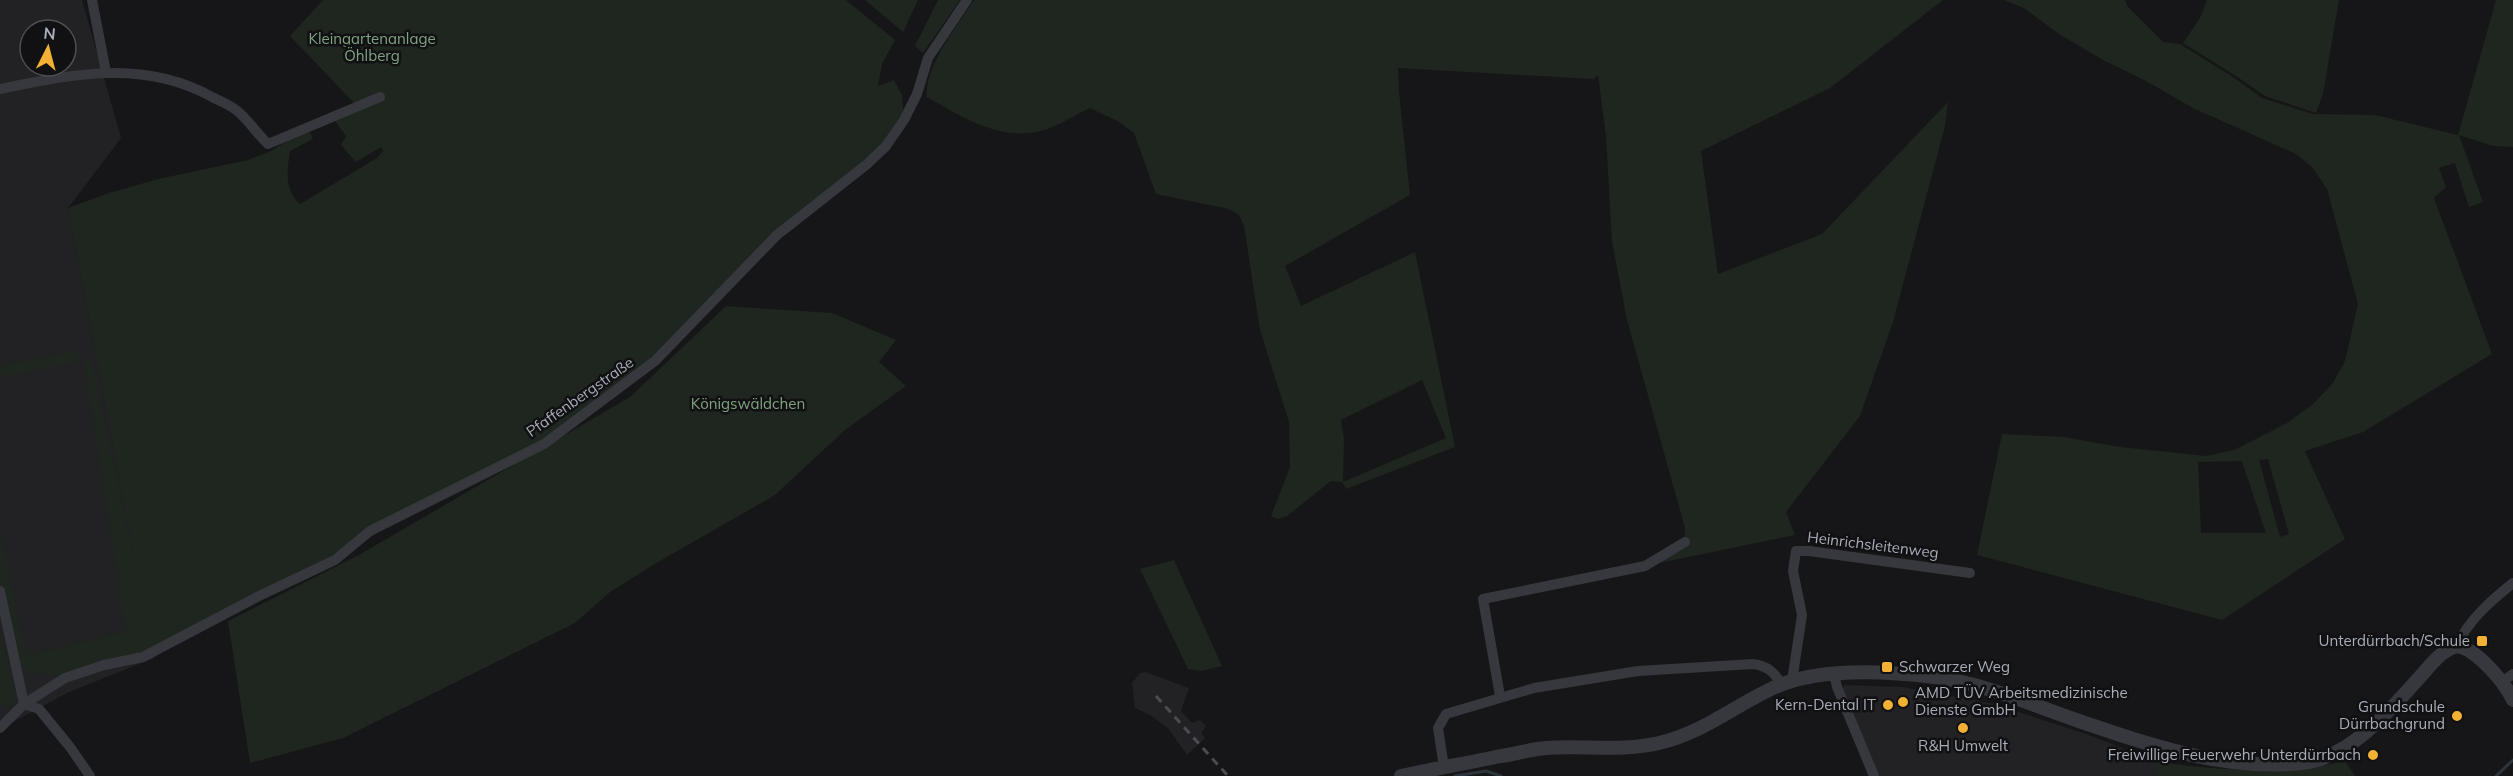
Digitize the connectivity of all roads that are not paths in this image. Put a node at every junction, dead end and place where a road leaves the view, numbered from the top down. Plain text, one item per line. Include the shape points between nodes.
1 (92, 0) edge
2 (967, 0) edge
3 (106, 72) junction
4 (0, 89) edge
5 (380, 97) dead end
6 (1684, 542) dead end
7 (1970, 573) dead end
8 (2513, 582) edge
9 (0, 591) edge
10 (2457, 646) junction
11 (1834, 674) junction
12 (2508, 678) edge
13 (1787, 683) junction
14 (1500, 696) junction
15 (2513, 700) edge
16 (24, 704) junction
17 (0, 728) edge
18 (1444, 767) junction
19 (90, 776) edge
20 (1401, 776) edge
21 (1874, 776) edge

1 - 3 street
2 - 16 street, Pfaffenbergstraße via 928,58 908,111 886,146 777,235 647,368 543,444 370,531 335,560 143,657 65,678
3 - 4 street via 60,76
3 - 5 street via 164,77 193,86 237,110 268,144
6 - 14 street via 1645,566 1483,599
7 - 13 street, Heinrichsleitenweg via 1796,551 1793,571 1802,615
8 - 10 street via 2490,602
9 - 16 street
10 - 11 street via 2443,653 2367,730 2334,752 2301,763 2243,763 2208,758 1936,677
10 - 12 street via 2466,648
11 - 13 street
11 - 21 street
12 - 15 street
13 - 14 street via 1764,666 1753,664 1638,671
13 - 18 street via 1704,727 1658,744 1545,748
14 - 18 street via 1454,711 1442,719 1438,728
16 - 17 street, Pfaffenbergstraße
16 - 19 street via 39,709
18 - 20 street

